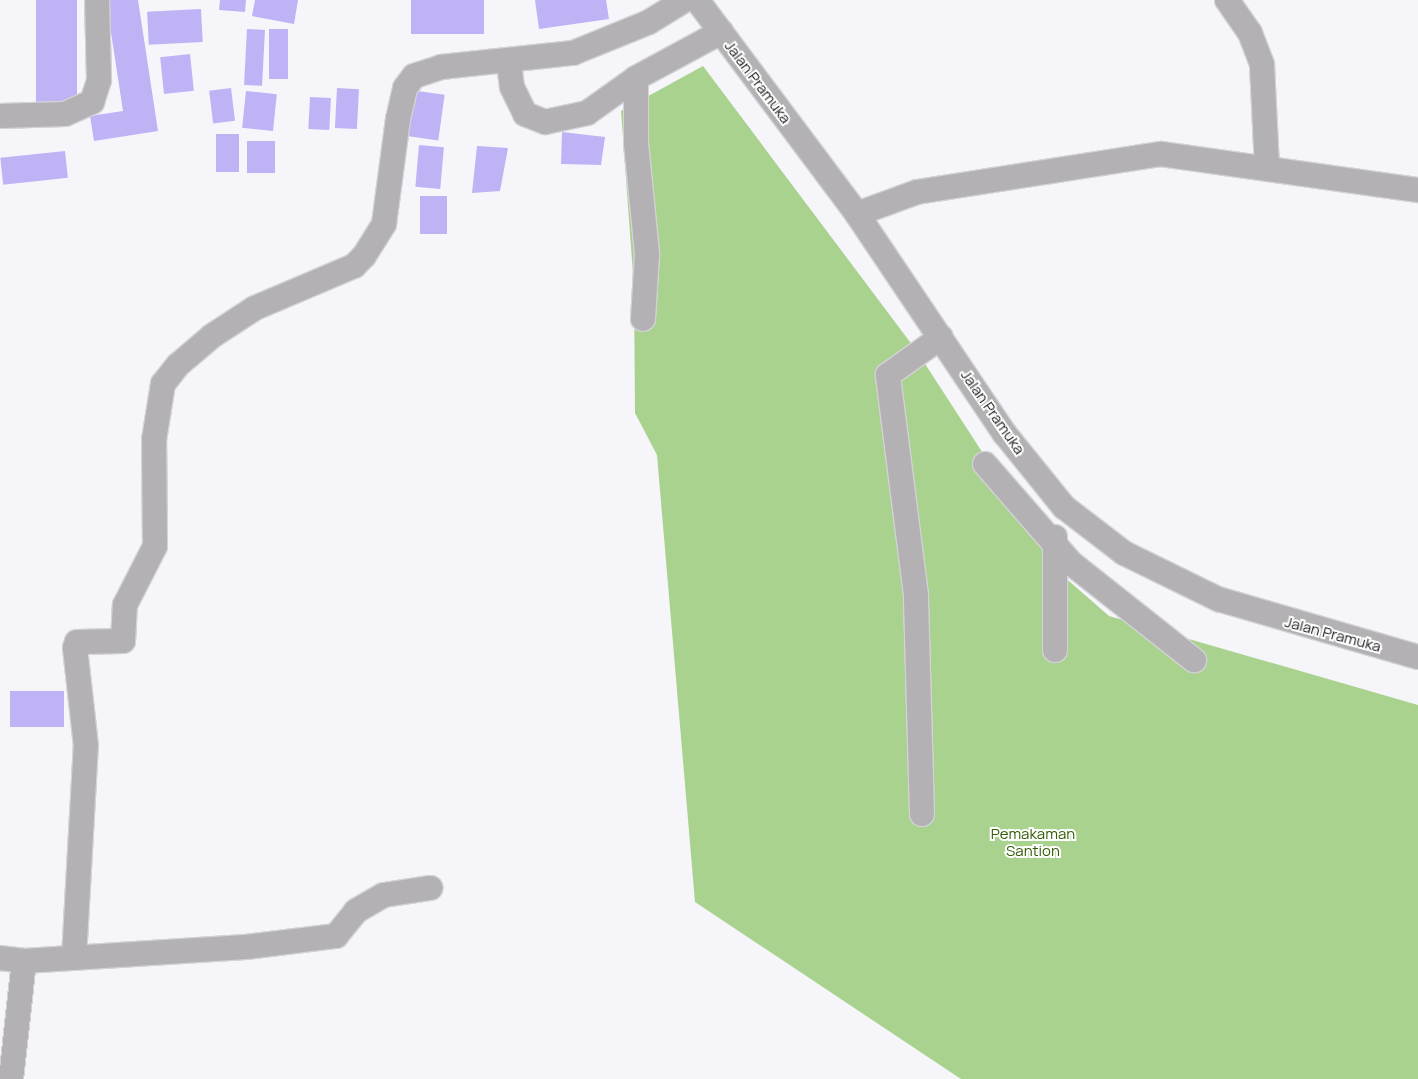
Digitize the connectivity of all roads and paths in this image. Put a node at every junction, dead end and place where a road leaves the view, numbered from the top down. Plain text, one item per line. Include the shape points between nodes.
1 (97, 0) edge
2 (685, 0) edge
3 (697, 0) edge
4 (1227, 0) edge
5 (720, 32) junction
6 (509, 63) junction
7 (636, 78) junction
8 (0, 116) edge
9 (1268, 169) junction
10 (1418, 190) edge
11 (857, 214) junction
12 (643, 319) dead end
13 (941, 337) junction
14 (985, 464) dead end
15 (1064, 507) junction
16 (1054, 542) junction
17 (1055, 650) dead end
18 (1418, 657) edge
19 (1194, 660) dead end
20 (922, 814) dead end
21 (430, 888) dead end
22 (0, 958) edge
23 (74, 958) junction
24 (24, 961) junction
25 (11, 1079) edge

1 - 8 street via 99,80 92,102 65,114
2 - 6 street via 607,42 573,53
3 - 5 street, Jalan Pramuka
4 - 9 street via 1250,33 1262,65 1267,102
5 - 7 street
5 - 11 street, Jalan Pramuka
6 - 7 street via 512,87 525,114 545,122 587,113
6 - 23 street via 441,67 414,76 405,88 398,119 384,224 364,256 354,266 255,308 212,336 178,365 163,384 154,440 154,546 125,605 123,641 77,642 75,648 86,746
7 - 12 street via 636,143 647,254
9 - 10 street
9 - 11 street via 1187,156 1137,155 917,192
11 - 13 street, Jalan Pramuka
13 - 15 street, Jalan Pramuka via 1005,434
13 - 20 street via 888,375 916,595
14 - 16 street
15 - 16 street
15 - 18 street, Jalan Pramuka via 1124,553 1218,599
16 - 17 street
16 - 19 street via 1071,563
21 - 23 street via 384,895 356,911 336,936 246,947
22 - 24 street
23 - 24 street
24 - 25 street

